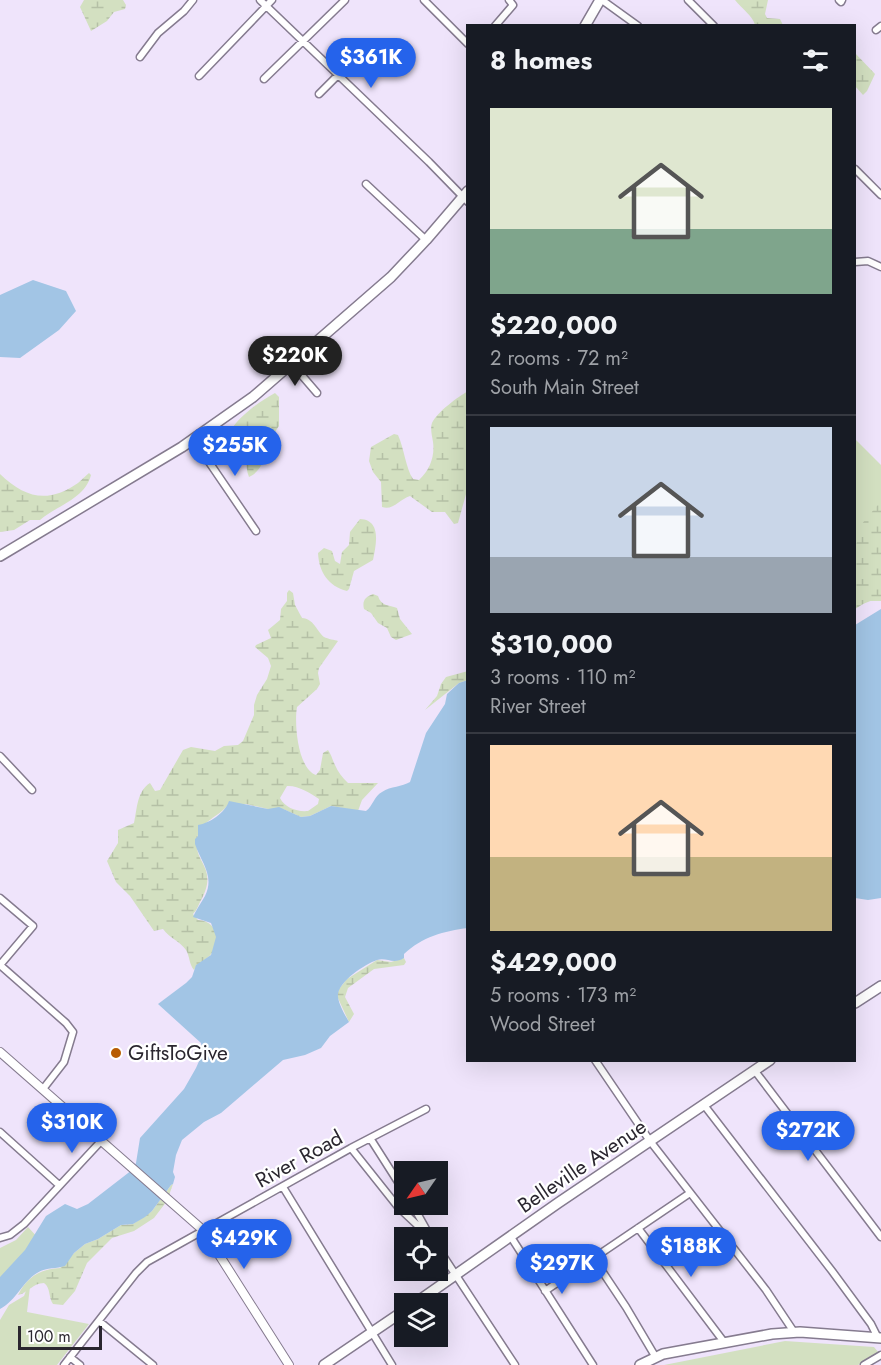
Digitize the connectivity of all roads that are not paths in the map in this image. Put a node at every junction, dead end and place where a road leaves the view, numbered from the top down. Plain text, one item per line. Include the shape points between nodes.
1 (193, 0) edge
2 (261, 0) edge
3 (272, 0) edge
4 (345, 0) edge
5 (424, 0) edge
6 (601, 0) edge
7 (688, 0) edge
8 (511, 2) edge
9 (267, 6) junction
10 (496, 24) edge
11 (586, 24) edge
12 (635, 24) edge
13 (712, 24) edge
14 (304, 40) junction
15 (466, 42) edge
16 (140, 57) dead end
17 (338, 75) junction
18 (200, 76) dead end
19 (264, 79) dead end
20 (319, 94) dead end
21 (856, 170) edge
22 (366, 184) dead end
23 (881, 195) edge
24 (466, 197) edge
25 (426, 240) junction
26 (856, 262) edge
27 (881, 267) edge
28 (291, 364) junction
29 (317, 393) dead end
30 (194, 440) junction
31 (256, 531) dead end
32 (0, 556) edge
33 (0, 756) edge
34 (32, 790) dead end
35 (0, 898) edge
36 (0, 965) edge
37 (881, 986) edge
38 (856, 1002) edge
39 (0, 1052) edge
40 (596, 1062) edge
41 (767, 1062) edge
42 (755, 1071) junction
43 (42, 1089) junction
44 (704, 1104) junction
45 (426, 1109) dead end
46 (0, 1132) edge
47 (370, 1138) junction
48 (102, 1140) junction
49 (650, 1141) junction
50 (351, 1148) junction
51 (394, 1176) edge
52 (59, 1185) junction
53 (283, 1187) junction
54 (690, 1193) junction
55 (419, 1227) edge
56 (638, 1228) junction
57 (204, 1231) junction
58 (511, 1237) junction
59 (881, 1237) edge
60 (0, 1238) edge
61 (594, 1259) junction
62 (448, 1262) edge
63 (457, 1274) junction
64 (545, 1291) junction
65 (430, 1293) edge
66 (394, 1317) edge
67 (99, 1321) junction
68 (372, 1332) junction
69 (794, 1332) junction
70 (880, 1335) edge
71 (724, 1342) junction
72 (881, 1355) edge
73 (655, 1356) junction
74 (70, 1357) junction
75 (64, 1365) edge
76 (80, 1365) edge
77 (153, 1365) edge
78 (289, 1365) edge
79 (324, 1365) edge
80 (392, 1365) edge
81 (515, 1365) edge
82 (593, 1365) edge
83 (640, 1365) edge
84 (864, 1365) edge

1 - 16 street via 158,33
2 - 9 street
3 - 9 street
4 - 14 street
5 - 15 street
6 - 11 main road
6 - 12 street
7 - 13 street
8 - 10 street
9 - 14 street
9 - 18 street
14 - 17 street
14 - 19 street
17 - 20 street
17 - 24 street
21 - 23 street
22 - 25 street
24 - 25 main road
25 - 28 main road via 382,285
26 - 27 street via 868,261
28 - 29 street
28 - 30 main road
30 - 31 street
30 - 32 main road
33 - 34 street
35 - 36 street via 33,926
36 - 43 street via 73,1030 64,1062
37 - 38 main road
39 - 43 street
40 - 49 street
41 - 42 main road, Belleville Avenue
42 - 44 main road, Belleville Avenue
42 - 59 street
43 - 48 street
44 - 49 main road, Belleville Avenue
44 - 70 street
45 - 47 street, River Road
46 - 52 street
47 - 50 street, River Road
47 - 51 street
48 - 52 street
48 - 57 street
49 - 54 street
49 - 58 main road, Belleville Avenue
50 - 53 street, River Road
50 - 55 street via 398,1207
52 - 60 street via 24,1224
53 - 57 street, River Road
53 - 68 street
54 - 56 street
54 - 69 street
56 - 61 street
56 - 71 street
57 - 67 street, River Road via 143,1265
57 - 78 street
58 - 63 main road, Belleville Avenue
58 - 64 street
61 - 64 street
61 - 73 street
62 - 63 street
63 - 65 main road, Belleville Avenue
63 - 81 street
64 - 82 street
66 - 68 main road
67 - 74 street, River Road
67 - 77 street
68 - 79 main road
68 - 80 street
69 - 70 main road
69 - 71 main road
71 - 73 main road
72 - 84 street
73 - 83 main road
74 - 75 street, River Road
74 - 76 street

